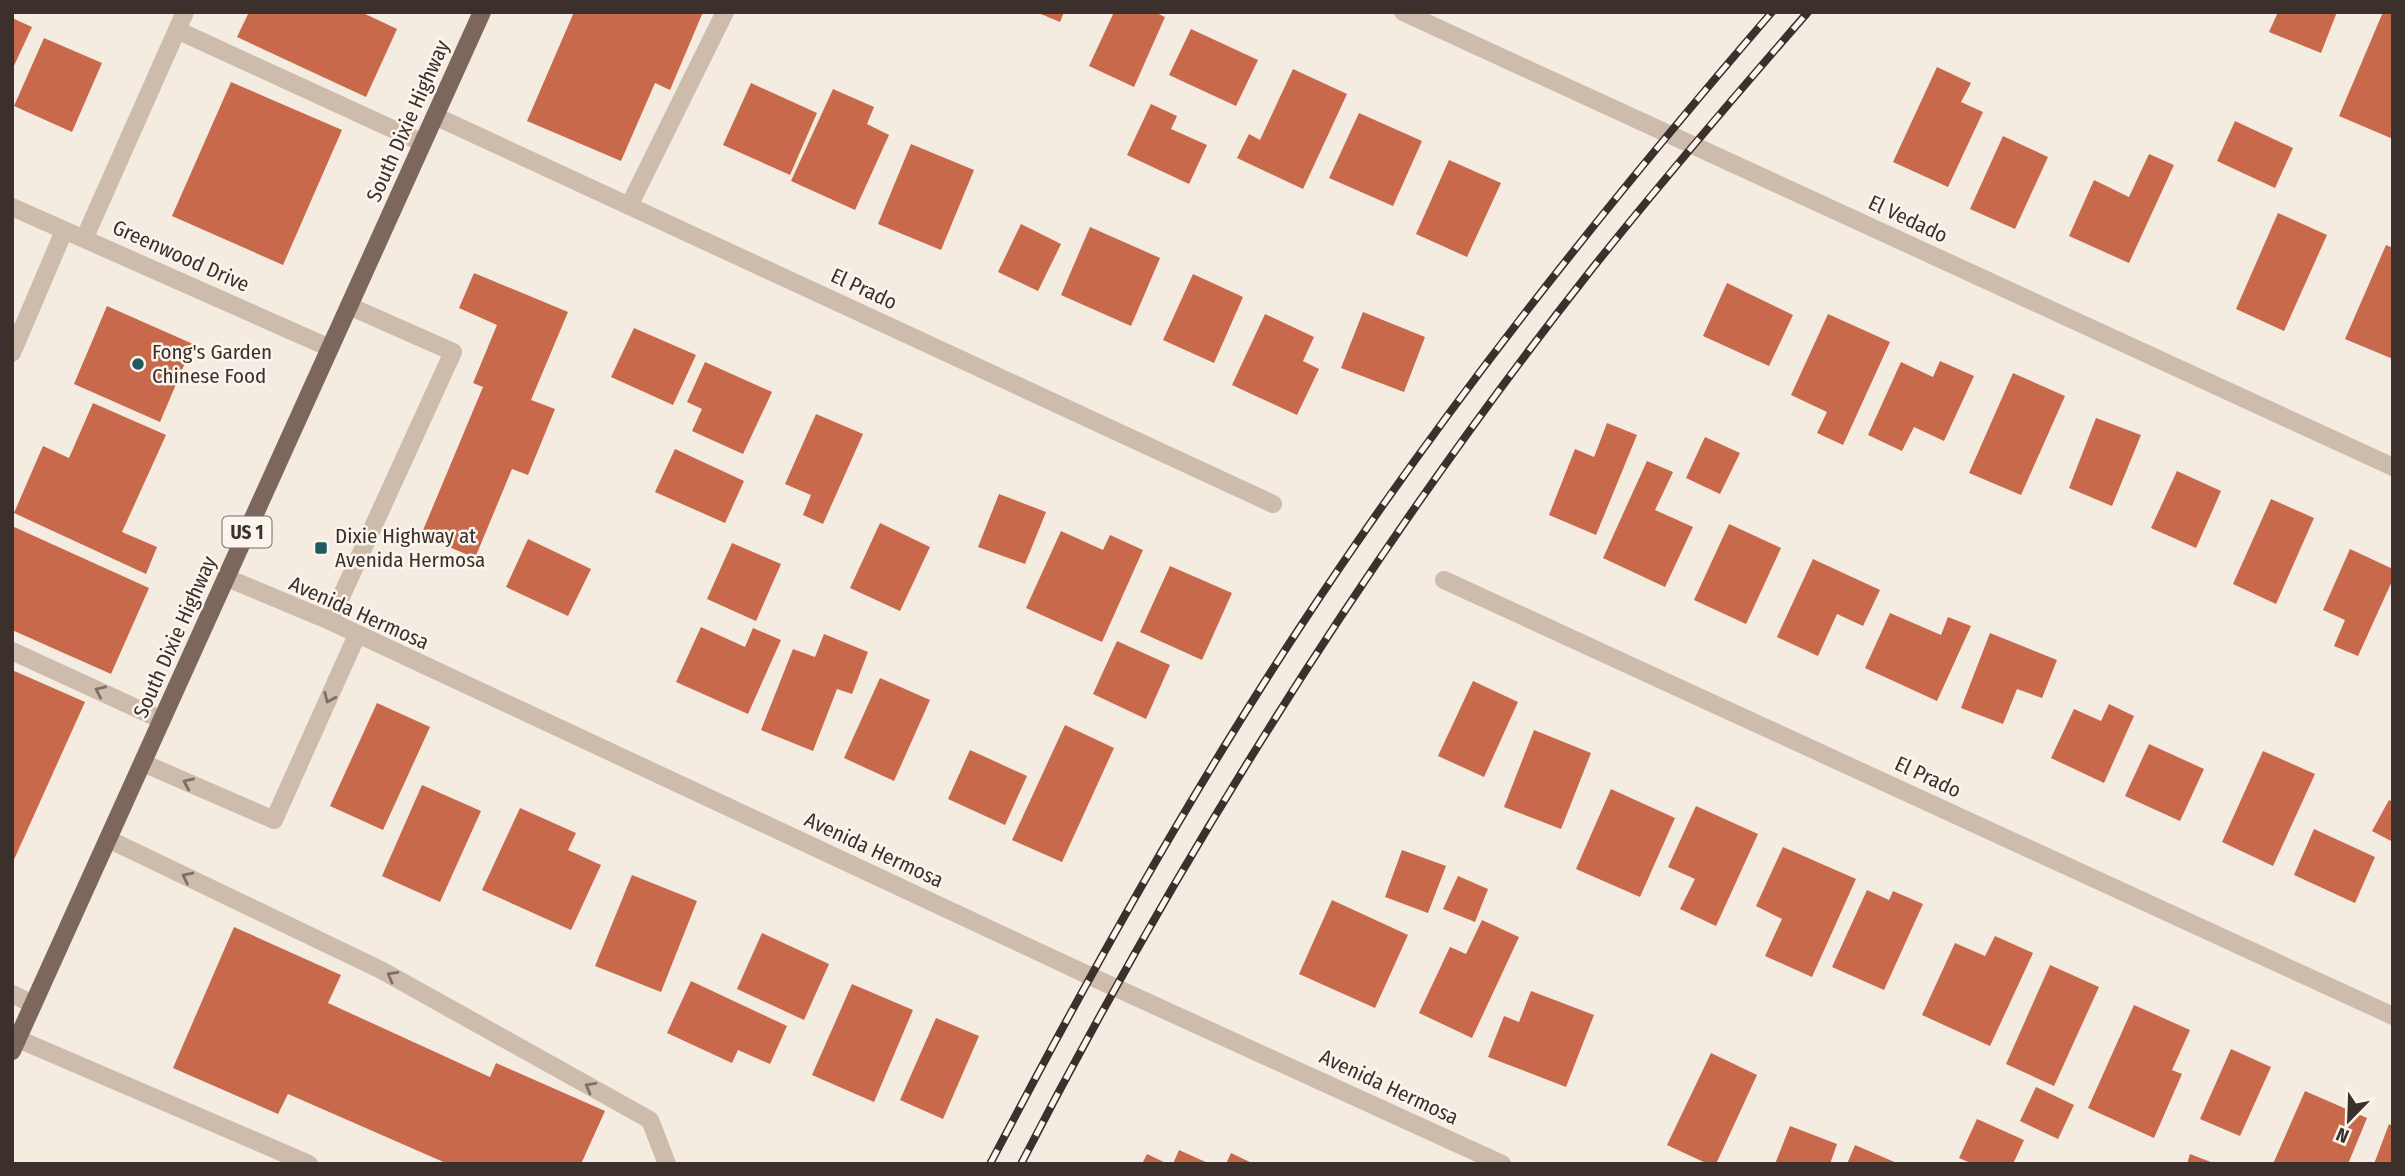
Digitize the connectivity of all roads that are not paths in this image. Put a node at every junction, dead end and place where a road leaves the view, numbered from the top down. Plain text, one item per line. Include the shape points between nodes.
1 (184, 12) edge
2 (482, 12) edge
3 (724, 12) edge
4 (1403, 12) edge
5 (177, 30) junction
6 (435, 116) junction
7 (423, 143) junction
8 (629, 206) junction
9 (12, 207) edge
10 (64, 231) junction
11 (85, 237) junction
12 (349, 306) junction
13 (330, 348) junction
14 (12, 353) edge
15 (2393, 467) edge
16 (1273, 504) dead end
17 (227, 578) junction
18 (1444, 580) dead end
19 (330, 621) junction
20 (357, 635) junction
21 (12, 651) edge
22 (162, 720) junction
23 (143, 763) junction
24 (108, 839) junction
25 (12, 995) edge
26 (33, 1004) junction
27 (2393, 1016) edge
28 (15, 1045) edge
29 (309, 1164) edge
30 (667, 1164) edge
31 (1502, 1164) edge

1 - 5 street
2 - 6 main road, South Dixie Highway / US 1
3 - 8 street
4 - 15 street, El Vedado
5 - 7 street
5 - 11 street
6 - 7 main road, South Dixie Highway / US 1
6 - 8 street, El Prado
7 - 12 main road, South Dixie Highway / US 1
8 - 16 street, El Prado
9 - 10 street, Greenwood Drive
10 - 11 street, Greenwood Drive
10 - 14 street
11 - 13 street, Greenwood Drive
12 - 13 main road, South Dixie Highway / US 1
12 - 19 street via 453,352
13 - 17 main road, South Dixie Highway / US 1
17 - 19 street, Avenida Hermosa
17 - 22 main road, South Dixie Highway / US 1
18 - 27 street, El Prado
19 - 20 street, Avenida Hermosa
20 -> 23 street via 274,820
20 - 31 street, Avenida Hermosa
22 -> 21 street
22 - 23 main road, South Dixie Highway / US 1
23 - 24 main road, South Dixie Highway / US 1
24 - 26 main road, South Dixie Highway / US 1
30 -> 24 street via 650,1120 381,970
25 - 26 street
26 - 28 main road, South Dixie Highway / US 1
28 - 29 street

